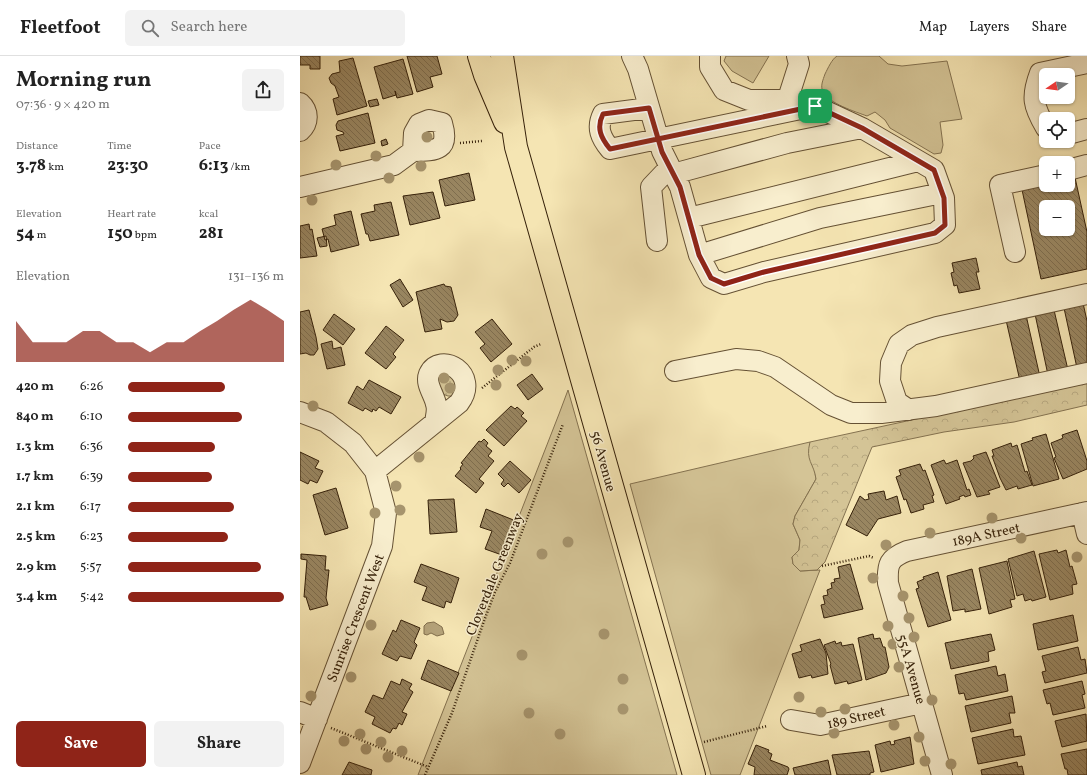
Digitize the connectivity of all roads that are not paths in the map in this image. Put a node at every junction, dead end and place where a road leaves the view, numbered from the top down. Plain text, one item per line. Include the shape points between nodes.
1 (479, 56) edge
2 (502, 56) edge
3 (632, 56) edge
4 (710, 56) edge
5 (797, 56) edge
6 (1087, 62) edge
7 (300, 103) edge
8 (785, 106) junction
9 (649, 108) junction
10 (1039, 117) edge
11 (862, 128) junction
12 (1087, 129) edge
13 (300, 131) edge
14 (1075, 132) edge
15 (658, 139) junction
16 (516, 147) junction
17 (413, 151) dead end
18 (918, 161) junction
19 (1087, 165) edge
20 (1075, 168) edge
21 (672, 171) junction
22 (1039, 177) edge
23 (300, 186) edge
24 (942, 193) junction
25 (689, 218) junction
26 (656, 241) dead end
27 (1015, 252) dead end
28 (699, 255) junction
29 (1087, 294) edge
30 (675, 371) dead end
31 (1087, 373) edge
32 (909, 410) junction
33 (300, 412) edge
34 (435, 422) dead end
35 (375, 471) junction
36 (1084, 513) edge
37 (1087, 534) edge
38 (889, 563) joint
39 (922, 703) junction
40 (314, 719) edge
41 (791, 720) dead end
42 (300, 763) edge
43 (694, 775) edge
44 (942, 775) edge

1 - 16 highway, 56 Avenue
2 - 16 highway, 56 Avenue
3 - 9 street
4 - 8 street via 710,67 724,90 750,100
5 - 8 street via 799,64
6 - 10 street via 1040,73 1034,89 1035,110
7 - 13 street via 307,115 305,126
8 - 11 street via 815,106
8 - 15 street
9 - 15 street
9 - 15 street via 603,114 599,123 601,138 610,149
11 - 18 street
11 - 21 street
12 - 14 street
15 - 21 street
16 - 43 highway, 56 Avenue
17 - 23 street via 394,164
18 - 24 street via 934,170
18 - 25 street
19 - 20 street
21 - 25 street via 680,187
21 - 26 street via 651,187
22 - 27 street via 1000,185
24 - 28 street via 820,218
24 - 28 street via 945,225 935,233 764,272 724,284 711,278
25 - 28 street
29 - 32 street via 937,327 912,335 899,344 891,363 890,381 897,402
30 - 32 street via 736,359 758,361 775,367 820,398 851,413
31 - 32 street
33 - 35 street via 326,422 353,443
34 - 35 street
35 - 40 street, Sunrise Crescent West via 386,513 382,546
36 - 37 street
36 - 38 street, 189A Street via 907,551
38 - 39 street, 55A Avenue via 888,583
39 - 41 street, 189 Street via 820,725
39 - 44 street, 55A Avenue
40 - 42 street, Sunrise Crescent West

